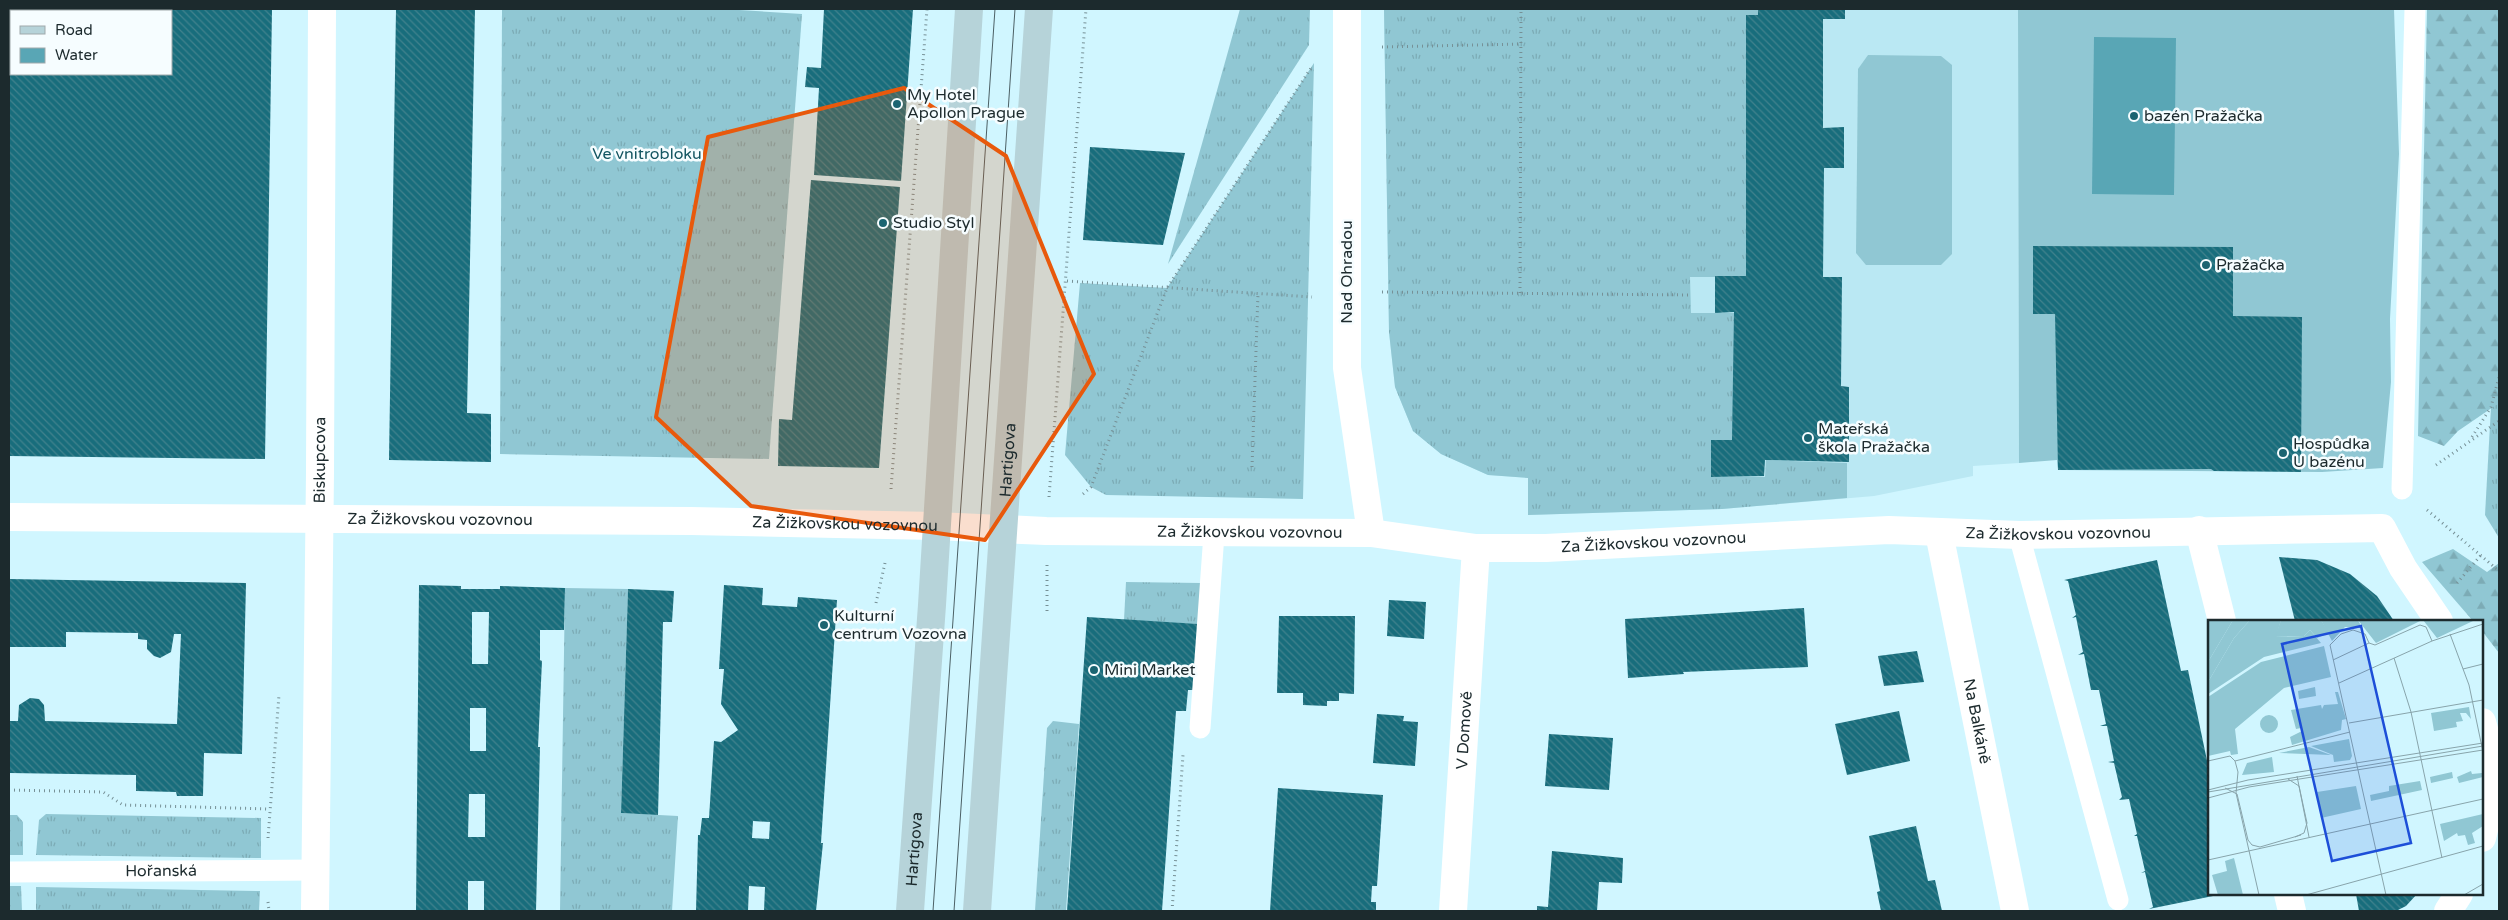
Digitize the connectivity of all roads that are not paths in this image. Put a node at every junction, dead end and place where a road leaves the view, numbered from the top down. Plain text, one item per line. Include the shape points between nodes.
1 (322, 9) edge
2 (970, 9) edge
3 (1039, 9) edge
4 (1347, 9) edge
5 (2415, 9) edge
6 (2402, 489) road end
7 (9, 517) edge
8 (320, 520) junction
9 (936, 526) junction
10 (1004, 529) junction
11 (2199, 530) junction
12 (1372, 533) junction
13 (1939, 533) junction
14 (1214, 534) junction
15 (2018, 535) junction
16 (1476, 548) junction
17 (2222, 620) edge
18 (2438, 620) edge
19 (2483, 725) edge
20 (1200, 728) road end
21 (2483, 834) edge
22 (315, 870) junction
23 (9, 872) edge
24 (2288, 895) edge
25 (2458, 895) edge
26 (2118, 900) dead end
27 (315, 911) edge
28 (910, 911) edge
29 (977, 911) edge
30 (1453, 911) edge
31 (2015, 911) edge
32 (2292, 911) edge
33 (2448, 911) edge

1 - 8 street, Biskupcova
2 - 9 main road, Hartigova
3 - 10 main road, Hartigova
4 - 12 street, Nad Ohradou via 1347,368
5 - 6 lane
7 - 8 street, Za Žižkovskou vozovnou
8 - 9 street, Za Žižkovskou vozovnou via 681,521
8 - 22 street, Biskupcova
9 - 10 street, Za Žižkovskou vozovnou
9 - 28 main road, Hartigova
10 - 14 street, Za Žižkovskou vozovnou
10 - 29 main road, Hartigova
11 - 15 street, Za Žižkovskou vozovnou
11 - 17 street
11 - 18 street, Za Žižkovskou vozovnou via 2382,528 2403,568
12 - 14 street, Za Žižkovskou vozovnou
12 - 16 street, Za Žižkovskou vozovnou
13 - 15 street, Za Žižkovskou vozovnou
13 - 16 street, Za Žižkovskou vozovnou via 1889,530 1546,548
13 - 31 street, Na Balkáně
14 - 20 lane
15 - 26 lane
16 - 30 street, V Domově
19 - 21 street via 2490,780
22 - 23 lane, Hořanská
22 - 27 street, Biskupcova
24 - 32 street
25 - 33 street

